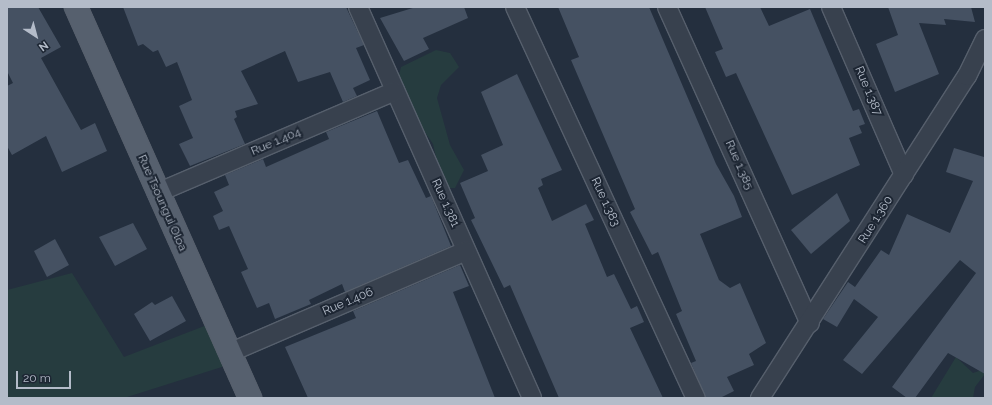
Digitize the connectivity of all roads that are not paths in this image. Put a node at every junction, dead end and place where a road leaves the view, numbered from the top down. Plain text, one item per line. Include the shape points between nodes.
1 (76, 7) edge
2 (358, 7) edge
3 (515, 7) edge
4 (667, 7) edge
5 (831, 7) edge
6 (985, 39) edge
7 (395, 91) junction
8 (904, 175) junction
9 (158, 193) junction
10 (466, 251) junction
11 (810, 323) junction
12 (229, 353) junction
13 (250, 398) edge
14 (532, 398) edge
15 (696, 398) edge
16 (760, 398) edge

1 - 9 main road, Rue Tsoungui Oloa
2 - 7 street, Rue 1.381
3 - 15 street, Rue 1.383
4 - 11 street, Rue 1.385
5 - 8 street, Rue 1.387
6 - 8 street, Rue 1.360 via 967,76
7 - 9 street, Rue 1.404
7 - 10 street, Rue 1.381
8 - 11 street, Rue 1.360
9 - 12 main road, Rue Tsoungui Oloa
10 - 12 street, Rue 1.406
10 - 14 street, Rue 1.381
11 - 16 street, Rue 1.360
12 - 13 main road, Rue Tsoungui Oloa

